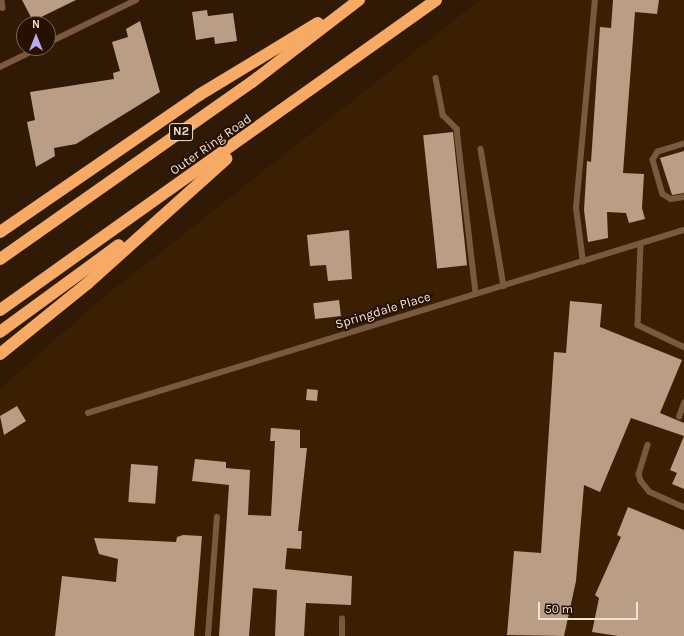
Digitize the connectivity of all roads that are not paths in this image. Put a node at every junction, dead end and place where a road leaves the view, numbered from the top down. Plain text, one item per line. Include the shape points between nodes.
1 (2, 0) edge
2 (136, 0) edge
3 (355, 0) edge
4 (359, 0) edge
5 (436, 0) edge
6 (595, 0) edge
7 (3, 8) dead end
8 (56, 39) edge
9 (22, 56) edge
10 (0, 67) edge
11 (436, 78) dead end
12 (279, 113) junction
13 (684, 144) edge
14 (481, 149) dead end
15 (684, 197) edge
16 (162, 214) junction
17 (684, 230) edge
18 (0, 232) edge
19 (641, 244) junction
20 (0, 259) edge
21 (583, 262) junction
22 (504, 286) junction
23 (476, 294) junction
24 (0, 310) edge
25 (0, 332) edge
26 (684, 347) edge
27 (0, 354) edge
28 (684, 402) edge
29 (88, 413) dead end
30 (679, 417) dead end
31 (648, 445) dead end
32 (684, 507) edge
33 (217, 517) dead end
34 (342, 619) dead end
35 (208, 636) edge
36 (342, 636) edge

1 - 7 lane
2 - 8 lane
3 - 18 highway via 199,95
4 - 20 highway, N2 via 252,82
5 - 12 highway, Outer Ring Road
6 - 21 lane via 576,208
9 - 10 lane
11 - 23 lane via 443,115 457,129
12 - 16 highway
12 - 24 highway, Outer Ring Road
13 - 15 lane via 658,152 653,160 664,194 671,199
14 - 22 lane
16 - 25 highway
16 - 27 highway via 88,283
17 - 19 lane, Springdale Place
19 - 21 lane, Springdale Place
19 - 26 lane via 638,325
21 - 22 lane, Springdale Place
22 - 23 lane, Springdale Place
23 - 29 lane, Springdale Place
28 - 30 lane
31 - 32 lane via 639,474 641,481 650,492
33 - 35 lane
34 - 36 lane

